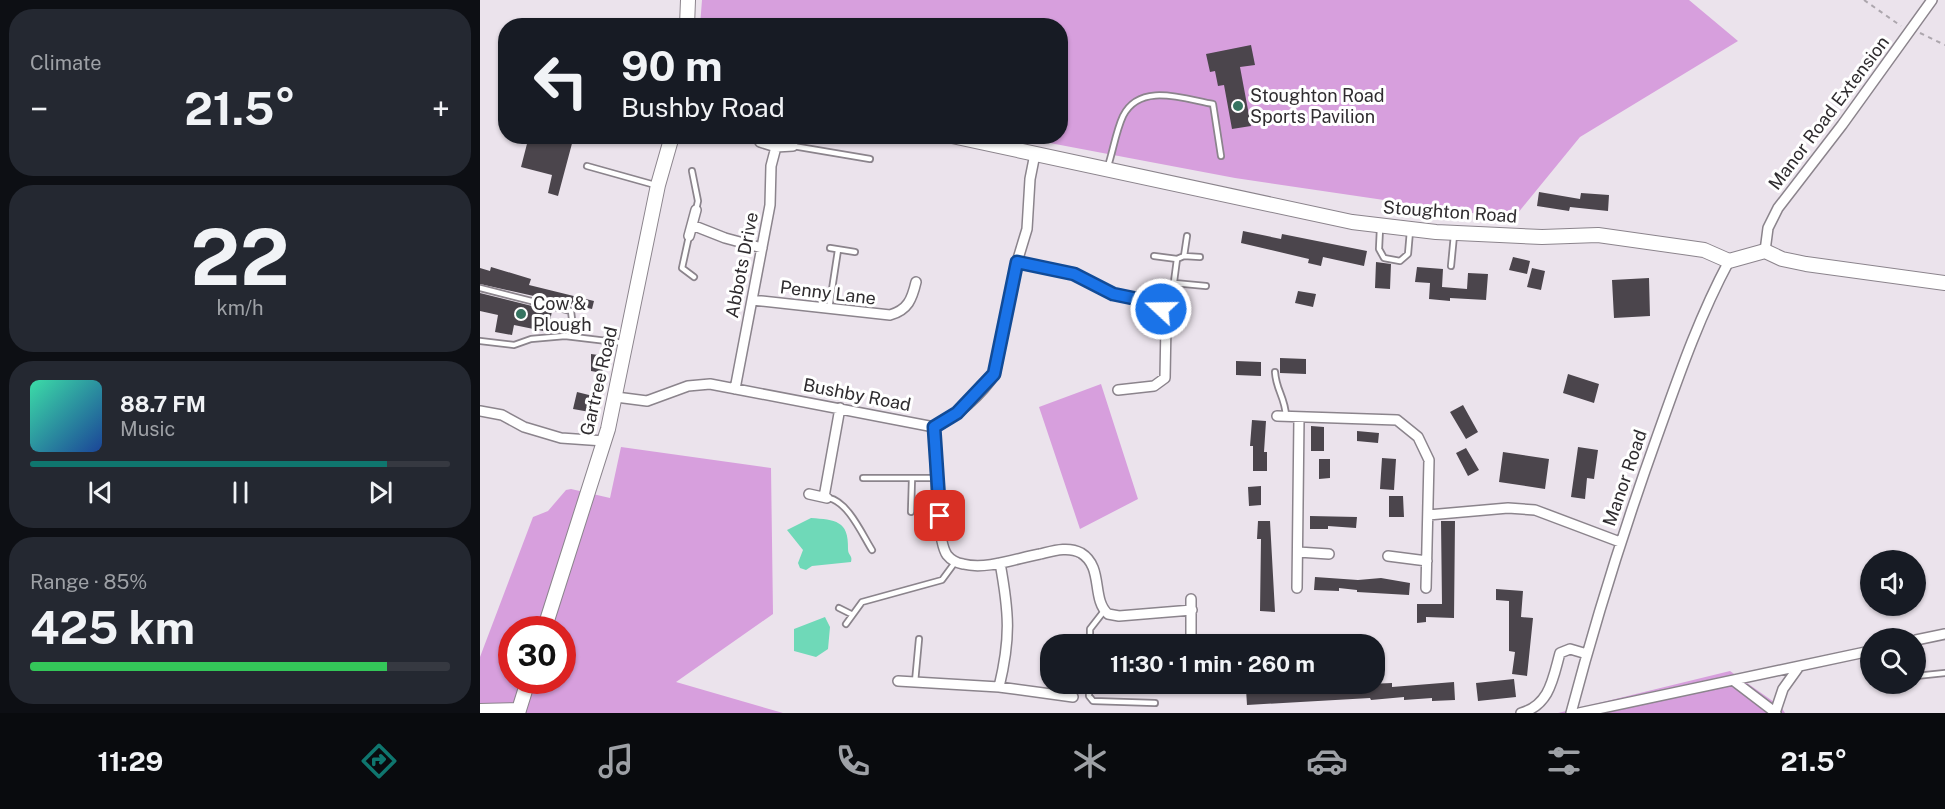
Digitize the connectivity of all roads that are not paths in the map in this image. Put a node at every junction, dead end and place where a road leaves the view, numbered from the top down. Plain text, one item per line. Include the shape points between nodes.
1 (688, 0) edge
2 (1932, 0) edge
3 (687, 18) edge
4 (670, 144) edge
5 (766, 144) edge
6 (989, 144) edge
7 (793, 146) joint
8 (776, 147) junction
9 (1035, 154) junction
10 (1221, 156) dead end
11 (870, 159) dead end
12 (587, 165) dead end
13 (1107, 168) junction
14 (692, 171) dead end
15 (658, 185) junction
16 (696, 210) joint
17 (692, 225) junction
18 (1380, 225) junction
19 (1410, 229) junction
20 (1455, 232) junction
21 (689, 236) joint
22 (1187, 236) dead end
23 (762, 248) junction
24 (830, 248) dead end
25 (838, 250) junction
26 (1765, 251) junction
27 (855, 252) dead end
28 (1154, 256) dead end
29 (1184, 256) junction
30 (1200, 257) dead end
31 (1177, 259) junction
32 (1729, 261) junction
33 (1017, 262) junction
34 (1451, 266) dead end
35 (694, 277) dead end
36 (916, 282) dead end
37 (1174, 283) junction
38 (1945, 283) edge
39 (1206, 286) dead end
40 (480, 288) edge
41 (752, 300) junction
42 (829, 309) junction
43 (1161, 309) junction
44 (574, 336) junction
45 (480, 341) edge
46 (627, 343) junction
47 (1275, 372) dead end
48 (735, 389) junction
49 (1118, 390) dead end
50 (616, 397) junction
51 (840, 408) junction
52 (480, 411) edge
53 (1282, 416) joint
54 (1299, 418) junction
55 (934, 427) junction
56 (604, 441) junction
57 (863, 478) dead end
58 (912, 478) junction
59 (937, 478) junction
60 (809, 495) dead end
61 (826, 497) junction
62 (911, 512) dead end
63 (1428, 515) junction
64 (1620, 543) junction
65 (872, 550) dead end
66 (1298, 552) junction
67 (1329, 554) dead end
68 (1388, 556) dead end
69 (956, 561) junction
70 (1426, 561) junction
71 (999, 563) junction
72 (1297, 588) dead end
73 (1426, 588) dead end
74 (1191, 599) dead end
75 (839, 608) dead end
76 (1104, 610) junction
77 (1192, 610) junction
78 (851, 614) junction
79 (548, 616) edge
80 (846, 624) dead end
81 (1090, 634) edge
82 (1191, 634) edge
83 (1945, 634) edge
84 (1926, 638) edge
85 (919, 639) dead end
86 (1860, 653) edge
87 (1587, 654) junction
88 (1798, 668) junction
89 (1945, 673) edge
90 (1926, 675) edge
91 (898, 681) dead end
92 (1734, 681) junction
93 (915, 682) junction
94 (999, 687) junction
95 (524, 694) edge
96 (1089, 694) edge
97 (1073, 697) dead end
98 (1155, 703) dead end
99 (480, 711) edge
100 (519, 712) edge
101 (1521, 713) edge
102 (1571, 713) edge
103 (1579, 713) edge
104 (1776, 713) edge

1 - 3 main road
2 - 26 street, Manor Road Extension via 1778,208 1768,228
4 - 15 main road, Gartree Road
5 - 8 street
6 - 9 main road, Stoughton Road
7 - 8 street
7 - 11 lane
8 - 23 street, Abbots Drive
9 - 13 main road, Stoughton Road
9 - 33 street via 1029,221
10 - 13 lane via 1213,104 1148,95 1133,104 1123,117
12 - 15 lane
13 - 18 main road, Stoughton Road
14 - 16 lane
15 - 46 main road, Gartree Road
16 - 17 street
17 - 21 street
17 - 23 street
18 - 19 main road, Stoughton Road
18 - 19 lane via 1378,249 1391,260 1400,261 1408,254
19 - 20 main road, Stoughton Road
20 - 32 main road, Stoughton Road via 1598,236 1704,250
20 - 34 lane
21 - 35 lane via 682,268
22 - 29 lane
23 - 41 street, Abbots Drive
24 - 25 lane
25 - 27 lane
25 - 42 lane
26 - 32 main road
26 - 38 main road via 1806,264
28 - 31 lane
29 - 30 lane
29 - 31 lane
31 - 37 lane
32 - 64 street, Manor Road via 1688,350
33 - 43 street via 1074,274 1113,294 1147,301
33 - 55 street via 994,374 957,413
36 - 42 street, Penny Lane via 912,299 898,313 880,316
37 - 39 lane
37 - 43 lane via 1172,297
40 - 44 lane via 571,311
41 - 42 street, Penny Lane
41 - 48 street, Abbots Drive
43 - 49 street via 1166,324 1165,378 1154,386
44 - 45 lane via 531,339 514,345
44 - 46 lane
46 - 50 main road, Gartree Road
47 - 53 lane via 1276,386 1285,399
48 - 50 street, Bushby Road via 700,384 647,400
48 - 51 street, Bushby Road
50 - 56 main road, Gartree Road
51 - 55 street, Bushby Road
51 - 61 street
52 - 56 street via 502,415 524,427 561,438
53 - 54 street
54 - 63 street via 1397,420 1418,437 1429,460
54 - 66 street
55 - 59 street
56 - 79 main road, Gartree Road
57 - 58 lane
58 - 59 lane
58 - 62 lane
59 - 69 street via 943,546
60 - 61 street
61 - 65 lane via 836,500 851,517
63 - 64 street via 1508,508 1535,510
63 - 70 street
64 - 87 street, Manor Road
66 - 67 street
66 - 72 street
68 - 70 street
69 - 71 street via 971,565
69 - 78 lane via 942,580 868,600
70 - 73 street
71 - 76 street via 1058,550 1076,551 1093,565
71 - 94 street via 1009,629
74 - 77 street
75 - 78 lane
76 - 77 street via 1119,616
76 - 81 lane
77 - 82 street
78 - 80 lane
83 - 84 street
85 - 93 lane
86 - 88 street
87 - 101 street via 1570,649 1560,652 1545,699 1534,709
87 - 102 street, Manor Road
88 - 92 street
88 - 104 street via 1783,689
89 - 90 lane
91 - 93 street
92 - 103 street
92 - 104 street
93 - 94 street
94 - 97 street
95 - 100 main road
96 - 98 lane via 1094,702
99 - 100 main road

